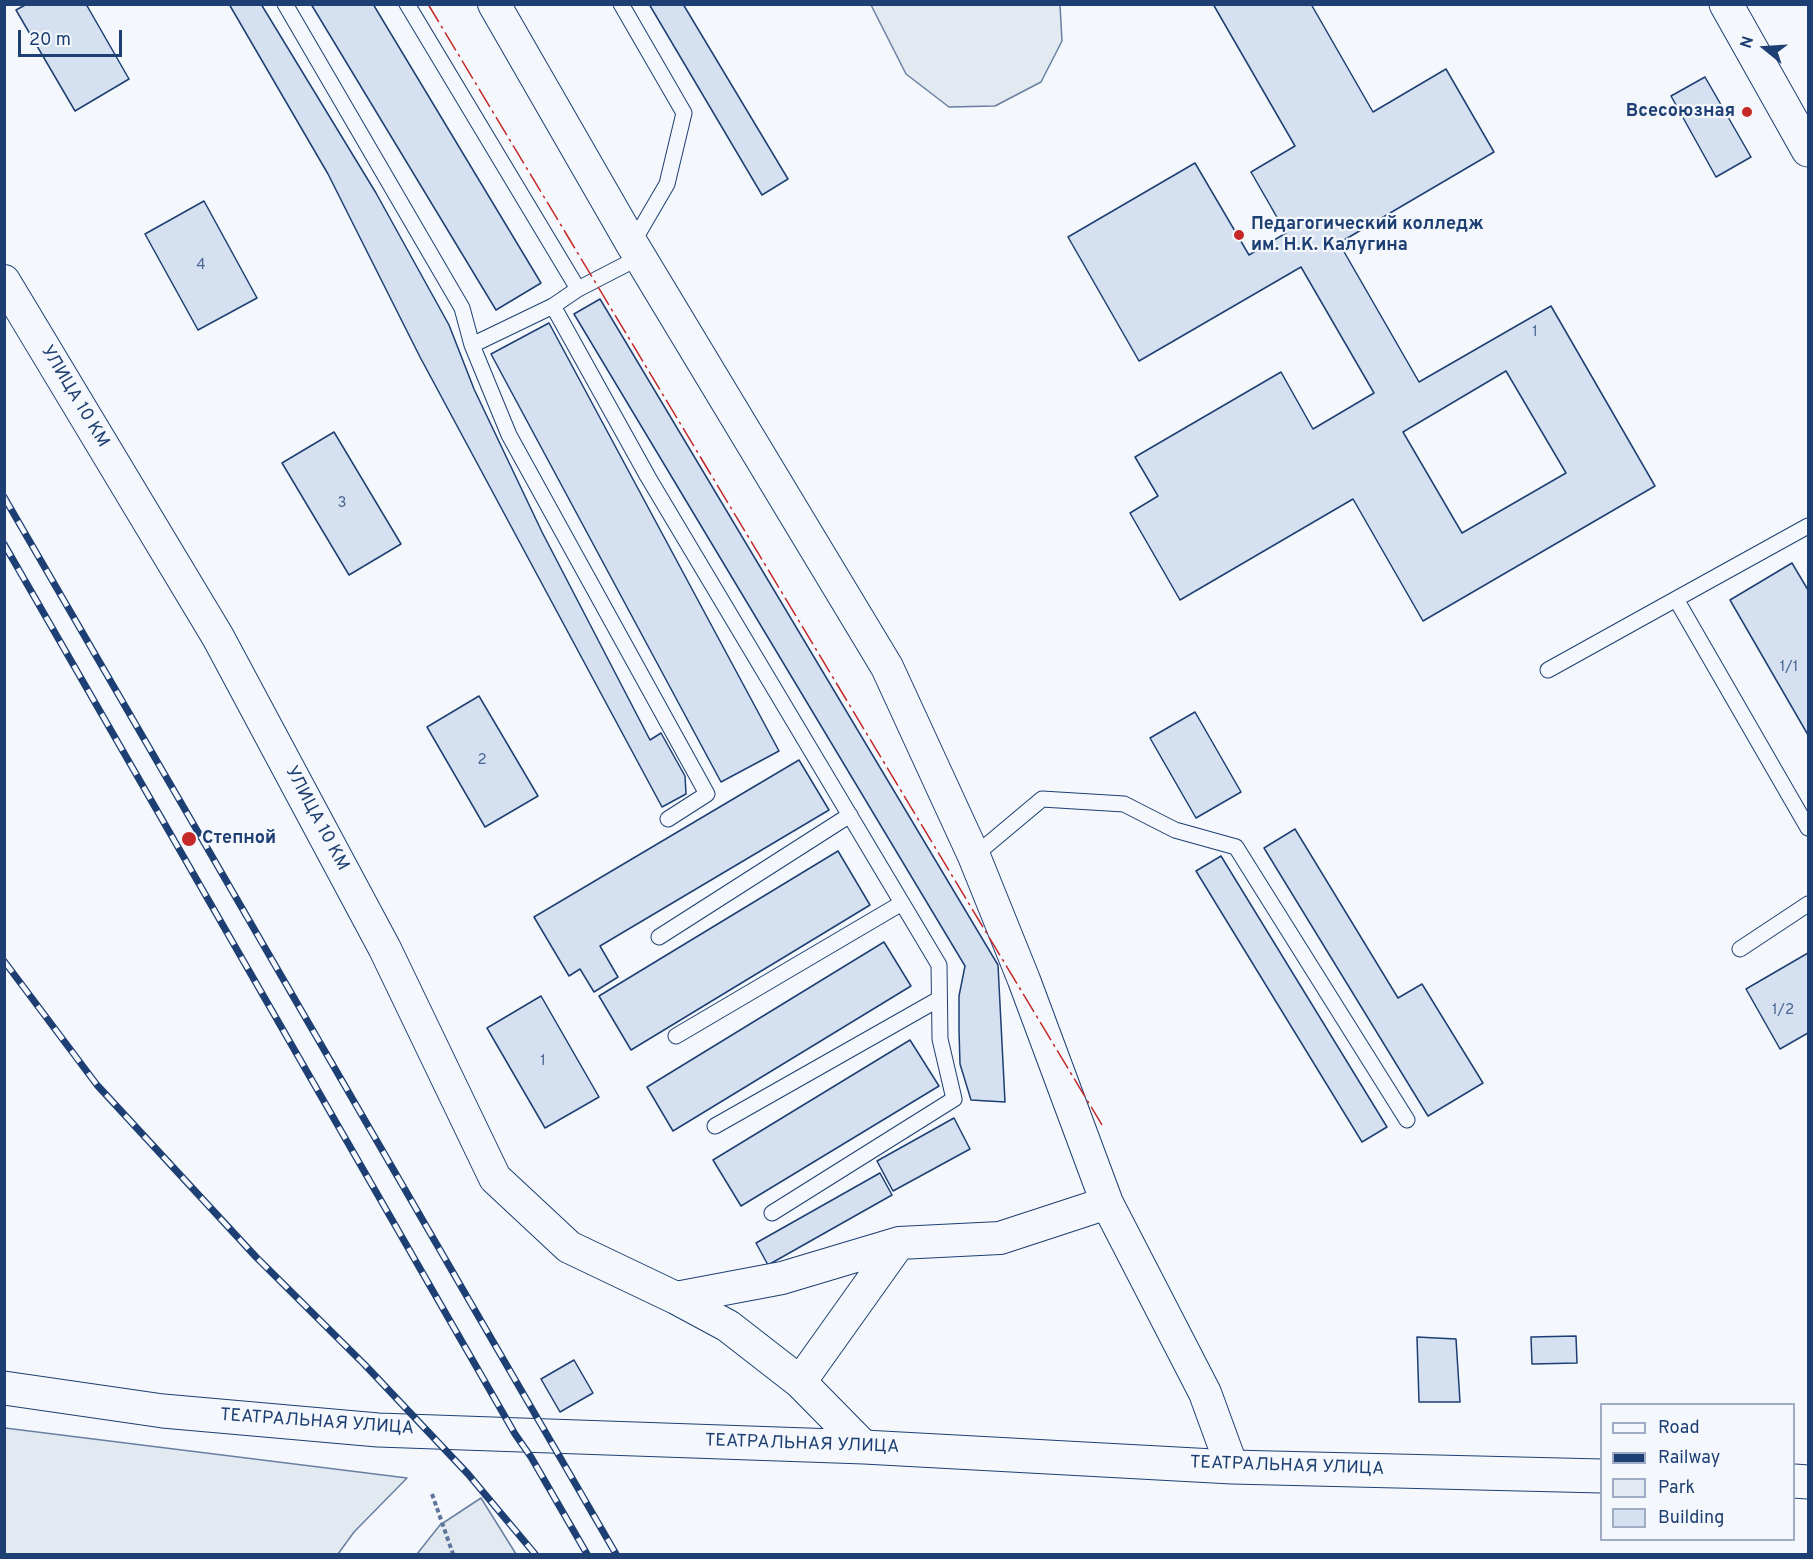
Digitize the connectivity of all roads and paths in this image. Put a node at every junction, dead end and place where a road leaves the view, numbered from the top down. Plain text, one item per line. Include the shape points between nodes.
1 (285, 4) edge
2 (407, 4) edge
3 (494, 4) edge
4 (621, 4) edge
5 (1726, 4) edge
6 (1809, 150) edge
7 (636, 251) junction
8 (4, 281) edge
9 (578, 289) junction
10 (554, 306) junction
11 (472, 345) junction
12 (1809, 526) edge
13 (1677, 599) junction
14 (1548, 670) dead end
15 (850, 815) junction
16 (668, 819) dead end
17 (1809, 828) edge
18 (974, 855) junction
19 (902, 903) junction
20 (1809, 904) edge
21 (659, 936) dead end
22 (1740, 949) dead end
23 (939, 999) junction
24 (676, 1036) dead end
25 (1407, 1120) dead end
26 (715, 1126) dead end
27 (1107, 1203) junction
28 (772, 1213) dead end
29 (899, 1243) junction
30 (676, 1298) junction
31 (800, 1382) junction
32 (4, 1388) edge
33 (864, 1447) junction
34 (1232, 1467) junction
35 (1600, 1476) edge
36 (432, 1494) dead end
37 (453, 1554) edge

1 - 11 lane via 462,308
2 - 9 lane
3 - 7 street
4 - 7 lane via 684,113 667,184
5 - 6 main road
7 - 9 lane
7 - 18 street via 887,667
8 - 30 street, УЛИЦА 10 КМ via 218,637 385,949 495,1178 569,1247
9 - 10 lane
10 - 11 lane
10 - 15 lane via 648,477
11 - 16 lane via 509,435 707,794
12 - 13 lane
13 - 14 lane
13 - 17 lane
15 - 19 lane
15 - 21 lane
18 - 25 lane via 1042,799 1124,804 1175,830 1236,847
18 - 27 street
19 - 23 lane via 939,965
19 - 24 lane
20 - 22 lane
23 - 26 lane
23 - 28 lane via 940,1039 954,1099
27 - 29 street via 1000,1238
27 - 34 street via 1205,1393
29 - 30 street via 782,1278
29 - 31 street
30 - 31 street, УЛИЦА 10 КМ via 728,1326
31 - 33 street, УЛИЦА 10 КМ
32 - 33 main road, ТЕАТРАЛЬНАЯ УЛИЦА via 163,1411 378,1430
33 - 34 main road, ТЕАТРАЛЬНАЯ УЛИЦА
34 - 35 main road, ТЕАТРАЛЬНАЯ УЛИЦА
36 - 37 path

